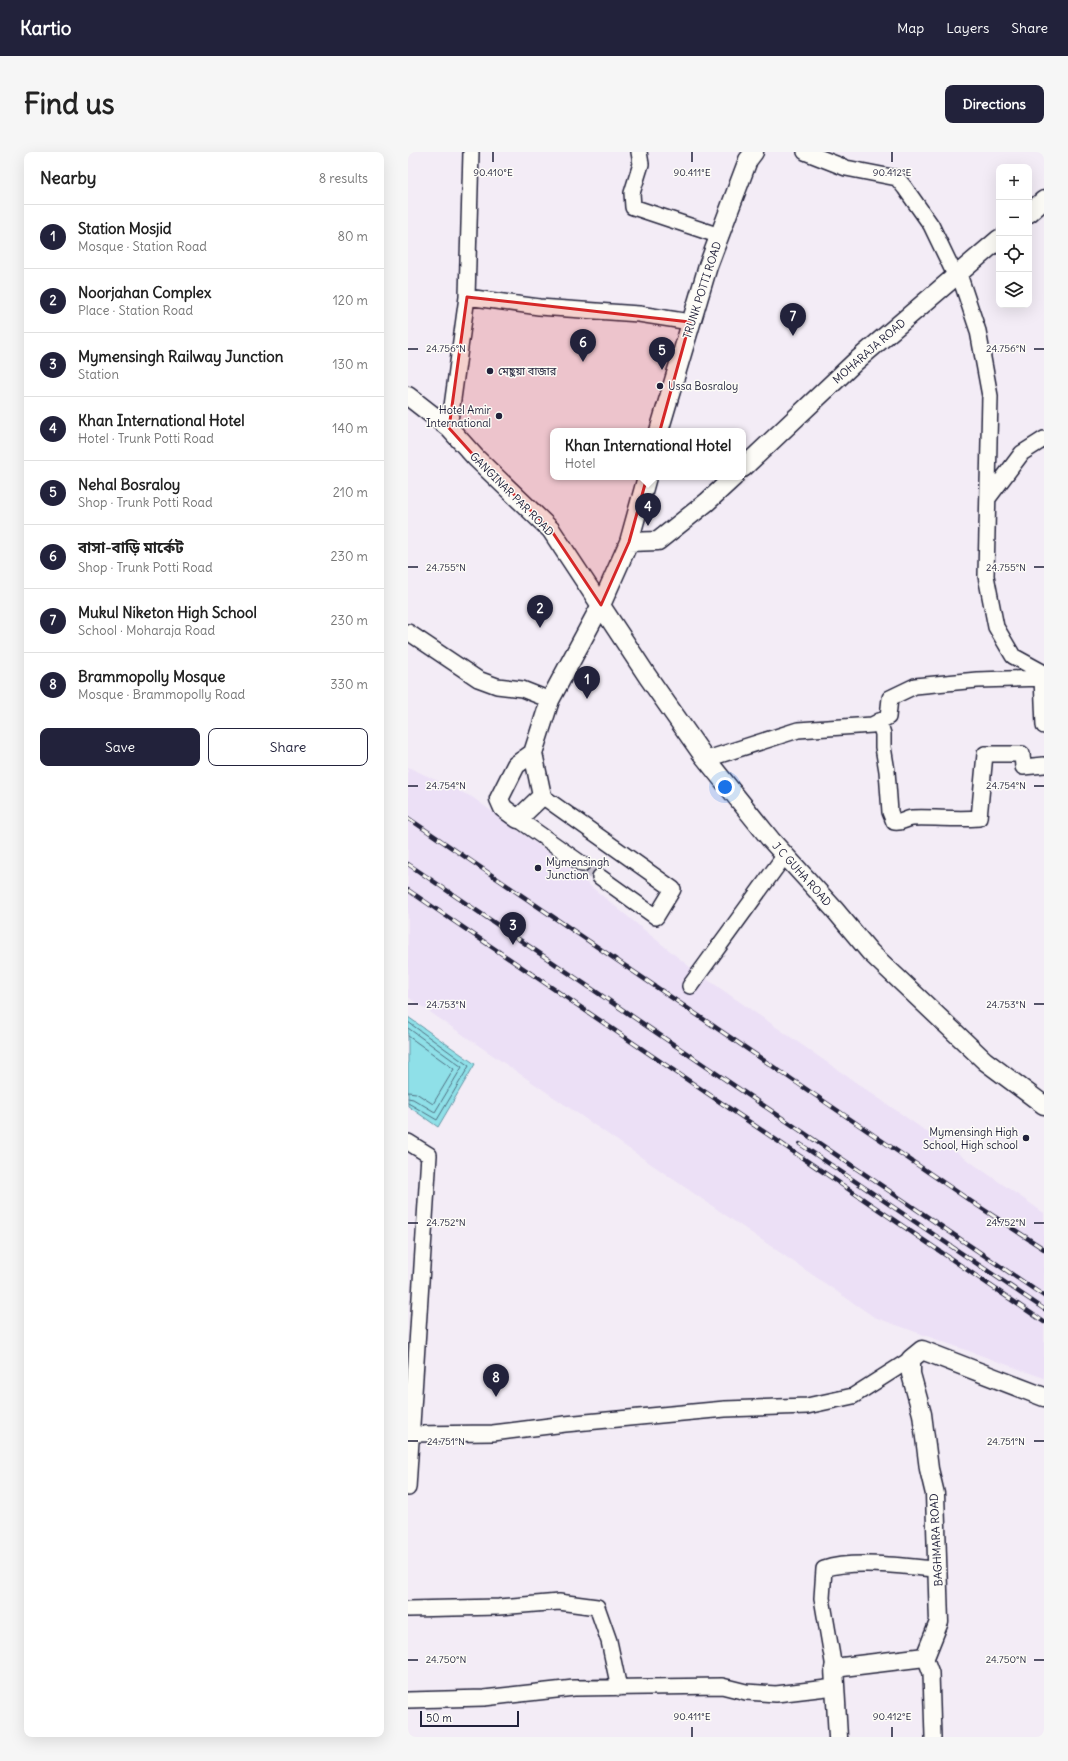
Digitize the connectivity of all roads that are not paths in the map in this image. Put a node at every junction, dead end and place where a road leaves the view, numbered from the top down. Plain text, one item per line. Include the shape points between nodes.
1 (471, 152) edge
2 (639, 152) edge
3 (754, 152) edge
4 (805, 152) edge
5 (1044, 200) edge
6 (1032, 210) edge
7 (720, 236) junction
8 (996, 243) edge
9 (957, 276) junction
10 (467, 297) junction
11 (690, 322) junction
12 (408, 396) edge
13 (449, 428) junction
14 (661, 428) edge
15 (1044, 438) edge
16 (746, 465) edge
17 (646, 480) edge
18 (731, 480) edge
19 (989, 497) junction
20 (629, 542) junction
21 (601, 605) junction
22 (408, 632) edge
23 (1043, 677) edge
24 (550, 700) junction
25 (879, 722) junction
26 (1044, 726) edge
27 (533, 753) junction
28 (707, 759) junction
29 (1044, 765) edge
30 (542, 796) junction
31 (518, 819) junction
32 (785, 855) junction
33 (582, 864) tunnel mouth
34 (600, 877) tunnel mouth
35 (690, 986) dead end
36 (1044, 1105) edge
37 (408, 1142) edge
38 (412, 1338) edge
39 (911, 1359) junction
40 (1044, 1397) edge
41 (410, 1444) edge
42 (408, 1488) edge
43 (938, 1569) junction
44 (408, 1609) edge
45 (925, 1657) junction
46 (834, 1668) junction
47 (836, 1687) junction
48 (619, 1688) junction
49 (408, 1700) edge
50 (838, 1737) edge
51 (933, 1737) edge

1 - 10 street
2 - 7 street via 641,164 632,193 633,207
3 - 7 street, TRUNK POTTI ROAD via 748,160
4 - 9 street via 846,168 897,178 931,225
5 - 6 street
7 - 11 street, TRUNK POTTI ROAD
8 - 9 street, MOHARAJA ROAD
9 - 16 street, MOHARAJA ROAD via 855,362
9 - 19 street via 978,331 990,396
10 - 11 street via 539,307 639,314
10 - 13 street
11 - 14 street, TRUNK POTTI ROAD
12 - 13 street, GANGINAR PAR ROAD
13 - 21 street, GANGINAR PAR ROAD via 476,458 551,530
15 - 19 street via 1022,453
17 - 20 street
18 - 20 street via 658,541
19 - 23 street via 986,576 996,627 1013,656
20 - 21 street
21 - 24 street
21 - 28 street, J C GUHA ROAD via 648,677
22 - 24 street via 478,679 498,686 522,689
23 - 25 street via 915,686 890,698 888,717
23 - 26 street
24 - 27 street
25 - 28 street via 872,725 798,730
25 - 29 street via 883,734 890,812 894,822 898,824 909,818 979,818 985,754 1022,754 1023,767
27 - 30 street
27 - 31 street via 516,765 499,799 503,808
28 - 32 street, J C GUHA ROAD
30 - 31 street
30 - 34 street via 673,889 656,917
31 - 33 street
32 - 35 street
32 - 36 street, J C GUHA ROAD via 870,952 985,1061
37 - 38 street via 429,1155
38 - 41 street
39 - 40 street via 922,1350
39 - 41 street via 853,1396 807,1406 725,1409 573,1423
39 - 43 street, BAGHMARA ROAD via 935,1494
41 - 42 street
43 - 45 street, BAGHMARA ROAD via 939,1622
43 - 46 street via 857,1565 832,1566 824,1569 822,1598
44 - 48 street via 499,1607 559,1602 597,1606 609,1641
45 - 46 street
45 - 51 street via 931,1673
46 - 47 street
47 - 48 street via 776,1694 746,1692 722,1686
47 - 50 street
48 - 49 street via 574,1688 484,1698

